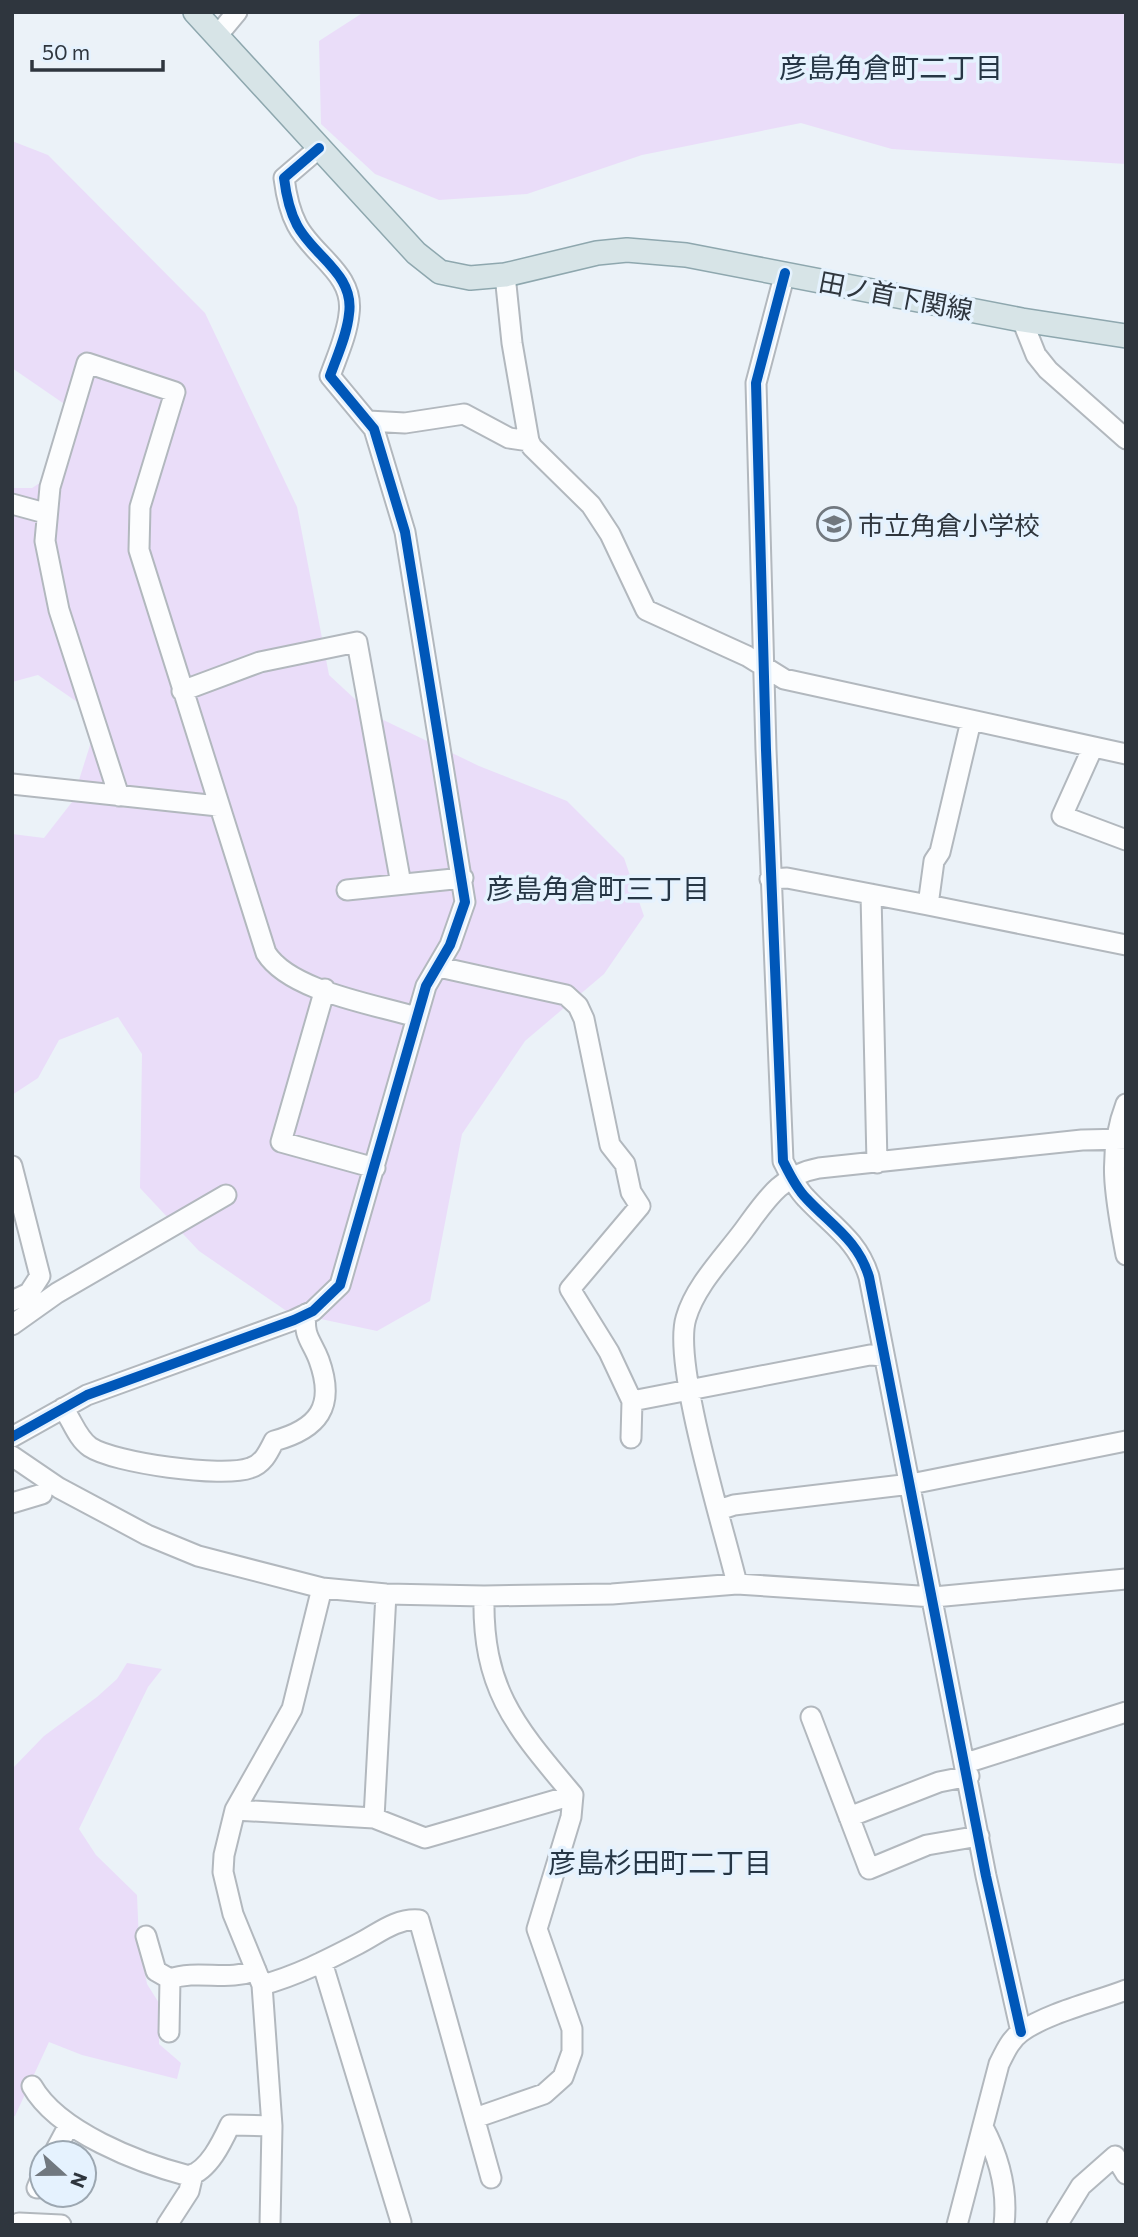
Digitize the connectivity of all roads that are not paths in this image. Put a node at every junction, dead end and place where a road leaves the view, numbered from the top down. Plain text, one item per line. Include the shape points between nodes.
1 (195, 12) edge
2 (237, 12) edge
3 (217, 36) junction
4 (319, 148) junction
5 (785, 274) junction
6 (505, 275) junction
7 (1022, 320) junction
8 (1126, 336) edge
9 (368, 421) junction
10 (1126, 439) edge
11 (529, 441) junction
12 (12, 504) edge
13 (45, 513) junction
14 (765, 667) junction
15 (182, 691) junction
16 (971, 721) junction
17 (1093, 747) junction
18 (1126, 754) edge
19 (14, 779) edge
20 (118, 796) junction
21 (218, 806) junction
22 (1126, 840) edge
23 (463, 878) junction
24 (770, 879) junction
25 (401, 884) junction
26 (347, 890) dead end
27 (871, 894) junction
28 (928, 905) junction
29 (1126, 945) edge
30 (439, 967) junction
31 (325, 989) junction
32 (416, 1017) junction
33 (1126, 1104) edge
34 (1120, 1139) edge
35 (877, 1163) junction
36 (12, 1166) edge
37 (375, 1168) junction
38 (792, 1177) junction
39 (16, 1195) edge
40 (226, 1195) dead end
41 (1126, 1255) edge
42 (12, 1301) edge
43 (306, 1314) junction
44 (12, 1325) edge
45 (884, 1356) junction
46 (690, 1391) junction
47 (632, 1401) junction
48 (63, 1408) junction
49 (13, 1430) edge
50 (631, 1438) dead end
51 (1126, 1441) edge
52 (12, 1456) edge
53 (911, 1484) junction
54 (42, 1494) dead end
55 (12, 1503) edge
56 (719, 1510) junction
57 (1126, 1579) edge
58 (737, 1584) junction
59 (322, 1588) junction
60 (386, 1594) junction
61 (484, 1596) junction
62 (933, 1597) junction
63 (1126, 1712) edge
64 (811, 1717) dead end
65 (967, 1769) junction
66 (573, 1795) junction
67 (235, 1810) junction
68 (849, 1817) junction
69 (374, 1818) junction
70 (979, 1836) junction
71 (146, 1936) dead end
72 (322, 1962) junction
73 (259, 1977) junction
74 (170, 1979) junction
75 (1126, 1990) edge
76 (169, 2032) dead end
77 (1021, 2032) junction
78 (32, 2086) dead end
79 (475, 2118) junction
80 (69, 2125) junction
81 (272, 2126) junction
82 (983, 2127) junction
83 (62, 2139) edge
84 (193, 2174) junction
85 (1126, 2174) edge
86 (491, 2178) dead end
87 (401, 2222) dead end
88 (19, 2223) dead end
89 (61, 2225) edge
90 (167, 2225) edge
91 (270, 2225) edge
92 (957, 2225) edge
93 (1004, 2225) edge
94 (1057, 2225) edge

1 - 3 main road, 田ノ首下関線
2 - 3 street
3 - 4 main road, 田ノ首下関線
4 - 6 main road, 田ノ首下関線 via 416,253 440,272 458,277
4 - 9 street via 284,178 286,196 304,236 347,289 349,314 331,376
5 - 6 main road, 田ノ首下関線 via 717,260 627,250
5 - 7 main road, 田ノ首下関線
5 - 14 street via 756,383
6 - 11 street
7 - 8 main road, 田ノ首下関線
7 - 10 street via 1036,355 1048,370
9 - 11 street via 405,424 464,414 509,438
9 - 23 street via 389,472 404,532
11 - 14 street via 599,517 646,610
12 - 13 street
13 - 15 street via 87,363 175,392 144,490 138,529 144,572
13 - 20 street via 53,587
14 - 16 street via 784,679
14 - 24 street
15 - 21 street
15 - 25 street via 260,662 357,642
16 - 17 street
16 - 28 street via 940,852 934,861
17 - 18 street
17 - 22 street via 1062,816
19 - 20 street
20 - 21 street
21 - 31 street via 266,953 275,967 288,975
23 - 25 street
23 - 30 street via 465,902
24 - 27 street
24 - 38 street via 780,1136 783,1161
25 - 26 street
27 - 28 street
27 - 35 street
28 - 29 street
30 - 32 street via 426,986
30 - 47 street via 566,995 578,1006 610,1145 625,1164 631,1192 640,1206 570,1289 610,1352
31 - 32 street
31 - 37 street via 281,1142
32 - 37 street
33 - 34 street
34 - 35 street
34 - 41 street via 1114,1188
35 - 38 street via 819,1168
36 - 39 street
37 - 43 street via 341,1285
38 - 45 street via 804,1196 849,1238 864,1262
38 - 46 street via 778,1185 688,1311 683,1331
39 - 42 street via 40,1276 29,1293
40 - 44 street via 57,1293
43 - 48 street
43 - 48 street via 304,1330 323,1372 320,1412 305,1431 274,1441 267,1456 251,1468 193,1470 113,1456 87,1445
45 - 46 street
45 - 53 street
46 - 47 street
46 - 56 street
47 - 50 street
48 - 49 street
51 - 53 street
52 - 59 street via 82,1502 147,1535 198,1556
53 - 56 street
53 - 62 street
54 - 55 street
56 - 58 street
57 - 62 street
58 - 61 street via 612,1594
58 - 62 street
59 - 60 street
59 - 67 street via 292,1709
60 - 61 street
60 - 69 street
61 - 66 street via 483,1619 500,1699
62 - 65 street
63 - 65 street
64 - 68 street
65 - 68 street
65 - 70 street
66 - 69 street via 425,1838
66 - 79 street via 571,1817 537,1929 572,2029 572,2052 563,2077 544,2094
67 - 69 street
67 - 73 street via 223,1872 233,1914
68 - 70 street via 869,1869 927,1845
70 - 77 street
71 - 74 street via 156,1971
72 - 73 street via 285,1979
72 - 79 street via 383,1929 418,1920
72 - 87 street
73 - 74 street via 180,1975
73 - 81 street
74 - 76 street
75 - 77 street
77 - 82 street via 999,2064
78 - 80 street via 48,2109
79 - 86 street
80 - 83 street
80 - 84 street via 116,2149
81 - 84 street via 230,2125 220,2146
81 - 91 street
82 - 92 street
82 - 93 street via 997,2153
84 - 90 street via 189,2190
85 - 94 street via 1115,2156 1081,2186
88 - 89 street

